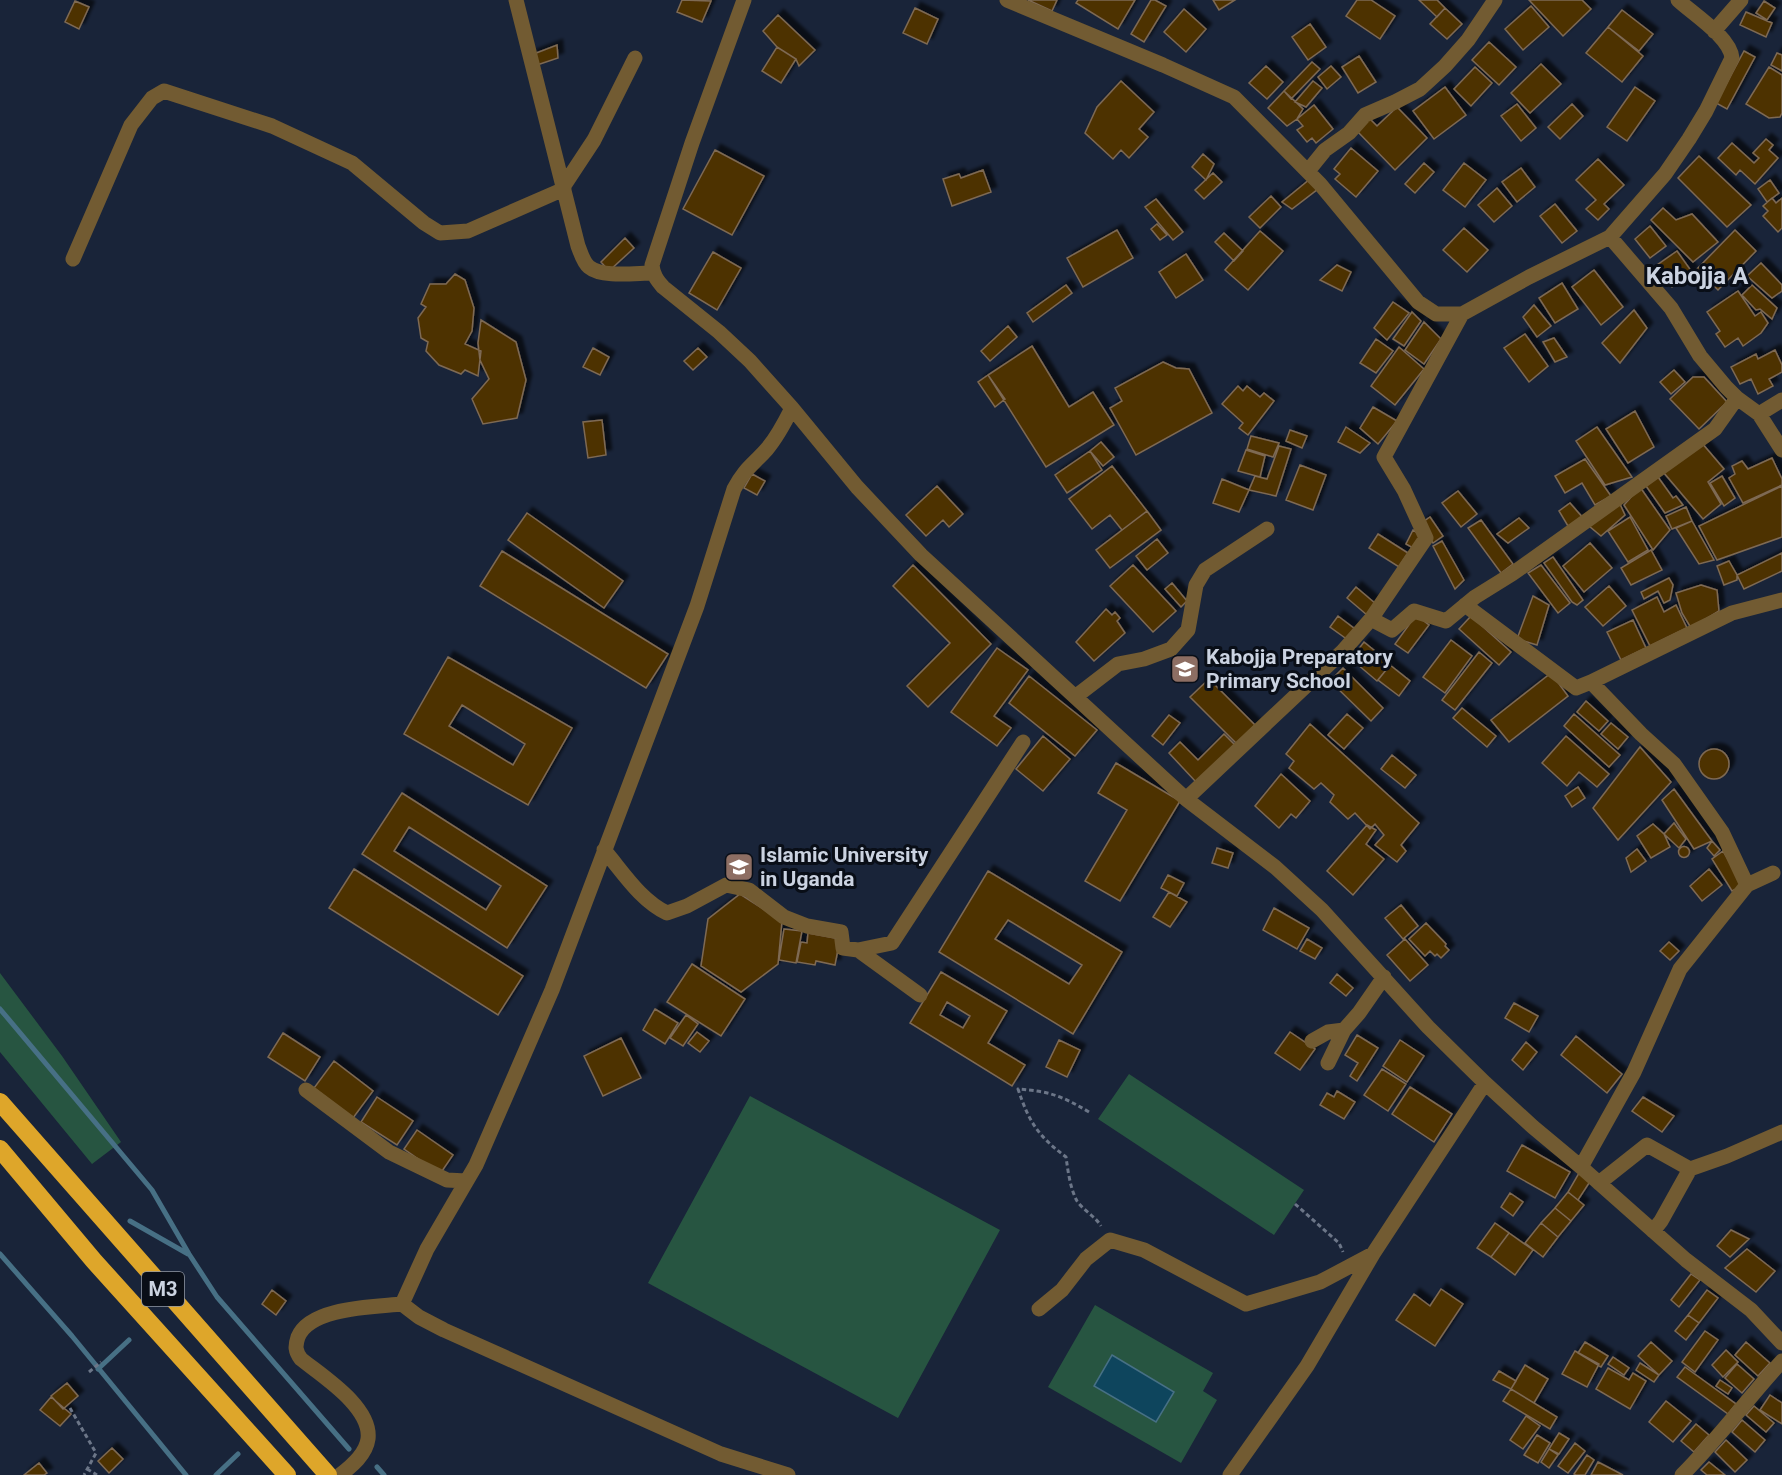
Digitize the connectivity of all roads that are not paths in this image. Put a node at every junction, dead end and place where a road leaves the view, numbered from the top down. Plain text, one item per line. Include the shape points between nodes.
1 (516, 0) edge
2 (744, 0) edge
3 (1007, 0) edge
4 (1495, 0) edge
5 (1678, 0) edge
6 (1740, 0) edge
7 (1714, 31) junction
8 (635, 58) dead end
9 (1308, 171) junction
10 (563, 188) junction
11 (1610, 237) junction
12 (73, 259) dead end
13 (653, 273) junction
14 (1462, 314) junction
15 (1737, 398) junction
16 (1782, 400) edge
17 (792, 408) junction
18 (1759, 414) junction
19 (1782, 450) edge
20 (1268, 529) dead end
21 (1782, 600) edge
22 (1465, 605) junction
23 (1371, 619) junction
24 (1591, 682) junction
25 (1075, 697) junction
26 (1023, 742) dead end
27 (1186, 799) junction
28 (604, 850) junction
29 (1779, 874) edge
30 (1747, 885) junction
31 (892, 943) junction
32 (858, 950) junction
33 (883, 967) junction
34 (1384, 977) junction
35 (920, 995) dead end
36 (1344, 1030) junction
37 (1312, 1041) dead end
38 (1328, 1063) dead end
39 (1485, 1083) junction
40 (306, 1090) dead end
41 (0, 1102) edge
42 (1782, 1132) edge
43 (0, 1149) edge
44 (1581, 1167) junction
45 (1690, 1169) junction
46 (466, 1181) junction
47 (1599, 1183) junction
48 (1653, 1231) junction
49 (1374, 1254) junction
50 (402, 1304) junction
51 (1039, 1309) dead end
52 (1782, 1343) edge
53 (1782, 1361) edge
54 (287, 1475) edge
55 (332, 1475) edge
56 (788, 1475) edge
57 (1230, 1475) edge
58 (1682, 1475) edge

1 - 10 street
2 - 13 street via 674,196 652,265
3 - 9 street via 1234,97
4 - 9 street via 1468,40 1420,89 1365,115 1349,133 1325,150
5 - 7 street
6 - 7 street
7 - 11 street via 1731,52 1727,71 1665,174
8 - 10 street via 594,140
9 - 14 street via 1418,302 1436,314
10 - 12 street via 468,231 440,233 352,163 272,126 164,91 152,98 131,125
10 - 13 street via 578,246 591,269 614,274
11 - 14 street
11 - 15 street via 1671,308 1700,356
13 - 17 street via 663,287 750,361
14 - 23 street via 1384,457 1426,538
15 - 18 street
15 - 22 street via 1715,429
16 - 18 street
17 - 25 street via 857,487 921,555
17 - 28 street via 778,435 743,473 734,489 697,606
18 - 19 street
20 - 25 street via 1205,570 1197,585 1188,630 1171,649 1118,664
21 - 24 street via 1732,613
22 - 23 street via 1446,621 1414,611 1392,630
22 - 24 street via 1576,688
23 - 27 street via 1343,651
24 - 30 street via 1674,764 1722,832
25 - 27 street
26 - 31 street
27 - 34 street via 1275,867 1322,910
28 - 32 street via 636,889 667,913 726,885 749,890 784,917 841,932 843,948
28 - 46 street via 552,990
29 - 30 street
30 - 44 street via 1680,969 1635,1072
31 - 32 street
31 - 33 street
32 - 33 street
33 - 35 street
34 - 36 street
34 - 39 street
36 - 37 street via 1328,1032
36 - 38 street
39 - 44 street
39 - 49 street
40 - 46 street via 389,1152 447,1180
41 - 55 highway, M3
42 - 45 street
43 - 54 highway, M3 via 94,1261
44 - 47 street
45 - 47 street via 1647,1145
45 - 48 street
46 - 50 street via 414,1274
47 - 48 street
48 - 52 street via 1751,1310
49 - 51 street via 1320,1282 1246,1304 1144,1250 1110,1240 1086,1259 1062,1290
49 - 57 street via 1307,1366
50 - 55 street via 341,1310 310,1322 300,1331 295,1344 301,1359 355,1404 365,1420 368,1438 360,1456
50 - 56 street via 444,1330 677,1435
53 - 58 street

